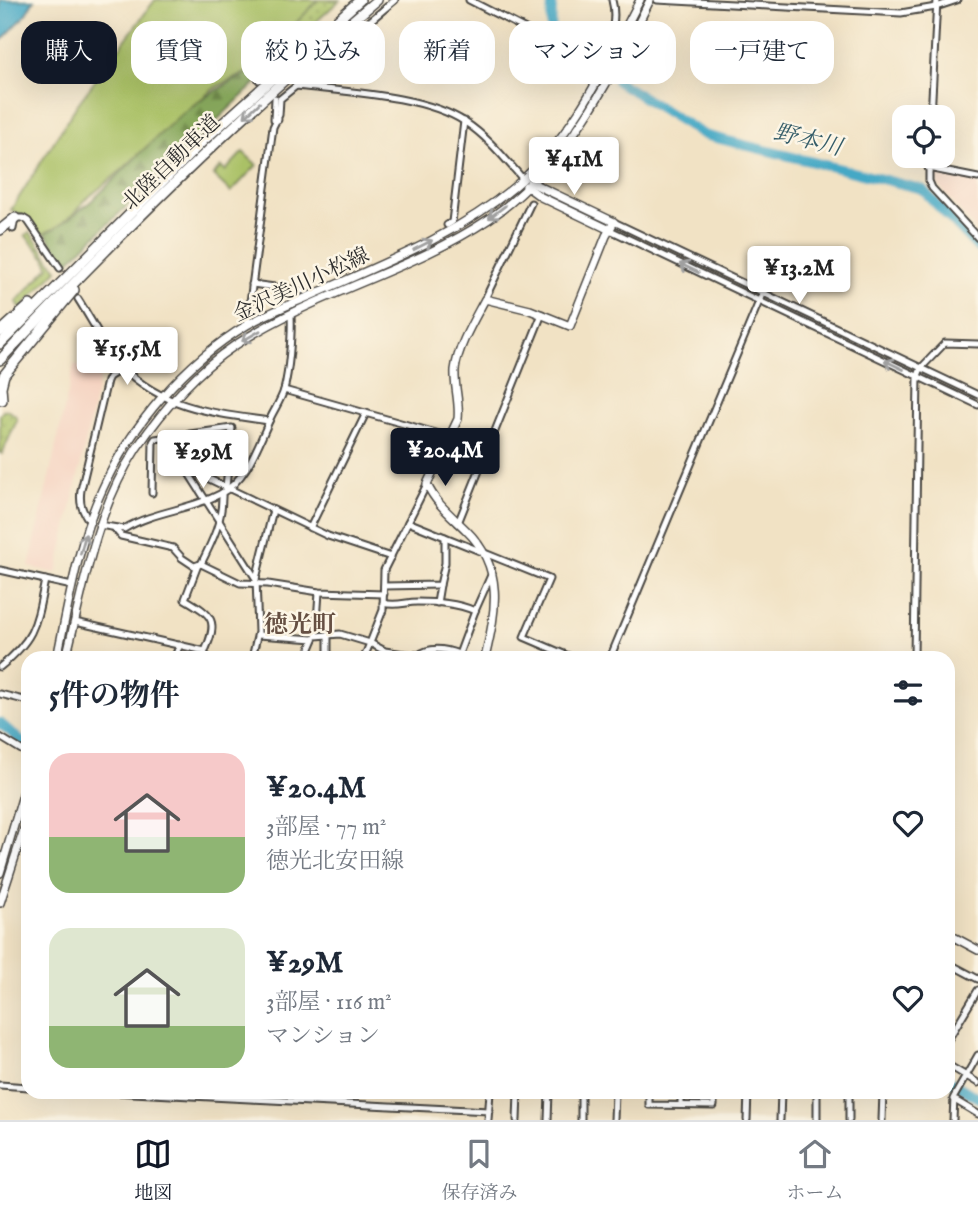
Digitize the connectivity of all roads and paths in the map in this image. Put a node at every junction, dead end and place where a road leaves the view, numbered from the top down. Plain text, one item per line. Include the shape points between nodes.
1 (360, 0) edge
2 (377, 0) edge
3 (395, 0) edge
4 (469, 0) edge
5 (612, 0) edge
6 (640, 0) edge
7 (650, 0) edge
8 (657, 0) edge
9 (957, 0) edge
10 (768, 3) edge
11 (936, 3) edge
12 (296, 86) junction
13 (275, 98) dead end
14 (932, 105) edge
15 (278, 120) junction
16 (464, 121) junction
17 (928, 168) joint
18 (978, 178) edge
19 (523, 179) junction
20 (529, 185) junction
21 (531, 203) dead end
22 (135, 214) junction
23 (15, 218) junction
24 (614, 222) junction
25 (447, 225) dead end
26 (0, 228) edge
27 (13, 229) dead end
28 (610, 230) junction
29 (978, 238) edge
30 (60, 268) dead end
31 (252, 284) junction
32 (305, 291) dead end
33 (762, 292) junction
34 (78, 299) dead end
35 (485, 299) junction
36 (758, 301) junction
37 (542, 314) junction
38 (291, 315) junction
39 (247, 325) junction
40 (0, 332) edge
41 (0, 344) edge
42 (978, 344) edge
43 (0, 359) edge
44 (123, 368) junction
45 (921, 368) junction
46 (918, 376) junction
47 (284, 390) junction
48 (978, 395) edge
49 (163, 398) junction
50 (2, 400) dead end
51 (172, 402) junction
52 (978, 405) edge
53 (366, 413) junction
54 (234, 416) junction
55 (269, 421) junction
56 (232, 428) junction
57 (165, 436) junction
58 (450, 437) junction
59 (184, 467) junction
60 (427, 484) junction
61 (225, 489) junction
62 (152, 493) dead end
63 (206, 500) junction
64 (273, 509) junction
65 (90, 522) junction
66 (408, 522) junction
67 (220, 523) junction
68 (458, 523) junction
69 (99, 525) junction
70 (310, 528) junction
71 (115, 529) junction
72 (445, 537) junction
73 (483, 551) junction
74 (391, 557) junction
75 (200, 565) junction
76 (0, 570) edge
77 (491, 573) junction
78 (45, 580) junction
79 (256, 581) junction
80 (440, 585) junction
81 (72, 586) junction
82 (384, 586) junction
83 (319, 592) junction
84 (384, 594) junction
85 (383, 603) junction
86 (437, 603) junction
87 (475, 611) junction
88 (75, 622) junction
89 (257, 635) junction
90 (328, 635) junction
91 (315, 637) junction
92 (370, 642) junction
93 (180, 645) junction
94 (58, 651) edge
95 (68, 651) edge
96 (177, 651) edge
97 (205, 651) joint
98 (254, 651) edge
99 (309, 651) edge
100 (328, 651) edge
101 (367, 651) edge
102 (385, 651) edge
103 (425, 651) edge
104 (451, 651) edge
105 (461, 651) edge
106 (486, 651) edge
107 (557, 651) edge
108 (614, 651) edge
109 (914, 651) edge
110 (0, 667) edge
111 (0, 694) edge
112 (21, 699) edge
113 (0, 737) edge
114 (21, 750) edge
115 (21, 802) edge
116 (21, 838) edge
117 (0, 873) edge
118 (0, 902) edge
119 (955, 938) edge
120 (978, 950) edge
121 (955, 967) edge
122 (978, 979) edge
123 (978, 990) edge
124 (955, 1028) edge
125 (978, 1055) edge
126 (955, 1071) edge
127 (965, 1077) junction
128 (978, 1083) edge
129 (0, 1085) edge
130 (21, 1086) edge
131 (955, 1095) edge
132 (252, 1099) edge
133 (490, 1099) edge
134 (517, 1099) edge
135 (549, 1099) edge
136 (581, 1099) edge
137 (615, 1099) edge
138 (649, 1099) edge
139 (681, 1099) edge
140 (714, 1099) edge
141 (748, 1099) edge
142 (781, 1099) edge
143 (817, 1099) edge
144 (849, 1099) edge
145 (883, 1099) edge
146 (953, 1099) joint
147 (681, 1105) junction
148 (489, 1111) junction
149 (978, 1114) edge
150 (488, 1120) edge
151 (517, 1120) edge
152 (548, 1120) edge
153 (581, 1120) edge
154 (614, 1120) edge
155 (747, 1120) edge
156 (780, 1120) edge
157 (817, 1120) edge
158 (849, 1120) edge
159 (882, 1120) edge
160 (953, 1120) edge

1 - 22 highway, 北陸自動車道 via 261,88
2 -> 22 highway, 北陸自動車道
3 - 12 street
4 - 5 street via 545,39 593,71 613,26
6 - 19 main road, 金沢美川小松線 via 581,110
7 - 20 main road, 金沢美川小松線 via 582,123
8 - 10 street
9 - 11 street
10 - 11 street via 901,13
11 - 14 street
12 - 15 street via 280,99
12 - 16 street via 415,102
13 - 15 street via 274,119
15 - 31 street via 273,127
16 - 19 street
16 - 25 street via 452,222
17 - 18 street
17 - 29 street via 932,188
19 - 20 main road
39 -> 19 main road, 金沢美川小松線 via 429,242 479,213
20 - 24 main road
20 - 28 main road via 541,197
20 -> 38 main road, 金沢美川小松線 via 491,217 440,247
21 - 35 street
22 - 40 highway
22 - 41 highway, 北陸自動車道
22 - 43 highway, 北陸自動車道
22 - 50 highway via 4,375
23 - 26 highway
23 - 27 street
23 - 30 street via 28,221
24 - 28 main road
24 - 33 street
36 -> 28 street
28 - 37 main road via 570,326
31 - 32 street
31 - 39 street
33 - 36 street
33 - 45 street
34 - 44 street
35 - 37 main road
35 - 58 main road via 455,368 459,409
46 -> 36 street
36 - 108 street
37 - 68 street
38 - 47 street
38 -> 51 main road, 金沢美川小松線 via 233,346
39 - 49 main road, 金沢美川小松線 via 195,364
42 - 45 street via 945,343
44 - 49 street
44 - 65 street via 108,377 79,499
45 - 46 street
45 - 48 street
46 - 52 street
46 - 109 street
47 - 53 street
47 - 55 street
49 - 51 street
49 - 65 main road, 金沢美川小松線 via 127,444
51 - 54 street
51 - 69 main road, 金沢美川小松線 via 126,466
53 - 58 street
53 - 70 street
54 - 55 street
54 - 56 street
55 - 61 street via 240,476
56 - 57 street
56 - 61 street
57 - 59 street
57 - 62 street via 153,442
58 - 60 main road
59 - 61 street
59 - 63 street
60 - 66 street
60 - 68 main road
61 - 63 street
61 - 64 street
61 - 67 street
63 - 67 street
63 - 71 street
64 - 70 street
64 - 79 street
81 -> 65 main road, 金沢美川小松線
66 - 72 street
66 - 74 street
67 - 75 street
67 - 79 street
68 - 73 main road
69 - 71 street
69 - 88 main road, 金沢美川小松線
70 - 74 street
71 - 75 street via 121,536 173,548 194,566
72 - 73 street
72 - 80 street via 446,563
73 - 77 main road
73 - 107 street via 549,579 524,637
74 - 82 street via 384,570
75 - 79 street via 240,583
75 - 97 street via 185,599 201,608 213,623
76 - 78 street
77 - 87 street
77 - 106 main road via 496,604
78 - 81 street
78 - 110 street via 30,638
79 - 83 street
79 - 89 street
80 - 82 street
80 - 86 street
81 - 94 main road, 金沢美川小松線
82 - 84 street
83 - 84 street
83 - 91 street
84 - 85 street
85 - 86 street
85 - 92 street
86 - 87 street
87 - 105 street
88 - 93 street
88 - 95 main road, 金沢美川小松線
89 - 91 street
89 - 98 street
90 - 91 street
90 - 92 street
90 - 100 street
91 - 99 street
92 - 101 street
92 - 102 street
93 - 96 street
93 - 97 street
103 - 104 street
111 - 112 street
113 - 114 street
115 - 117 main road
116 - 118 main road
119 - 120 main road
121 - 122 street
123 - 124 street
125 - 127 street
126 - 127 street
127 - 128 street
127 - 131 street
129 - 130 street
132 - 148 street
133 - 148 street
134 - 151 street
135 - 152 street
136 - 153 street
137 - 154 street
138 - 147 street via 649,1105
139 - 147 street
140 - 147 street via 714,1106
141 - 155 street
142 - 156 street
143 - 157 street
144 - 158 street
145 - 159 street
146 - 149 street
146 - 160 street
148 - 150 street

